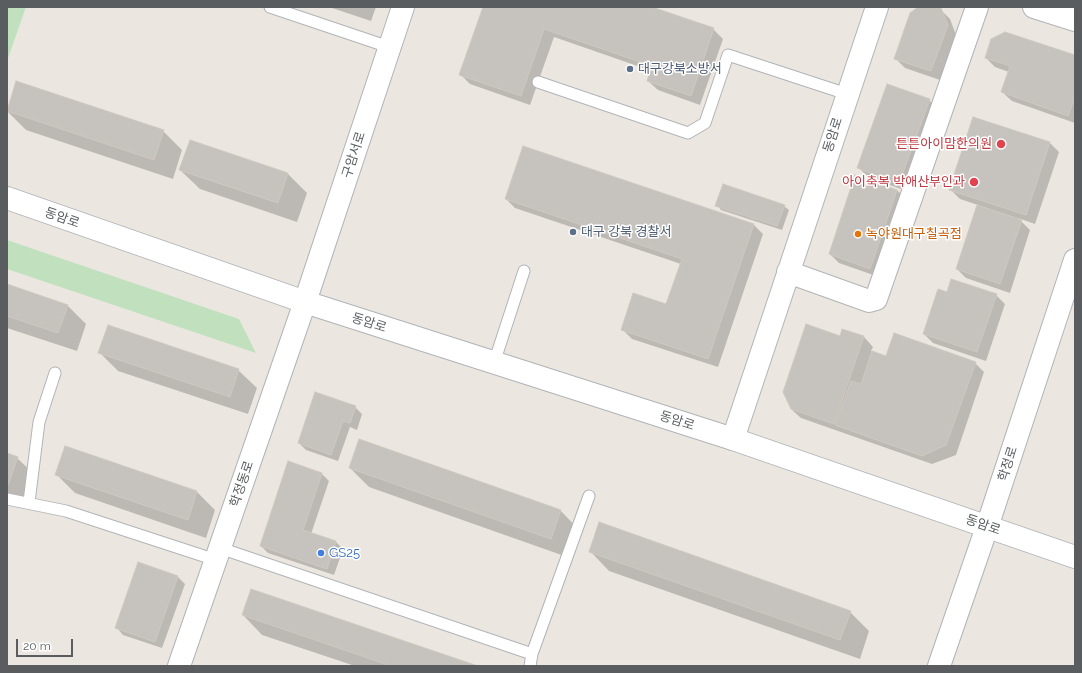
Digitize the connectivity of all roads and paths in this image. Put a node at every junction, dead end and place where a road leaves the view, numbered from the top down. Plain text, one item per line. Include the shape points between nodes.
1 (270, 7) edge
2 (402, 7) edge
3 (876, 7) edge
4 (977, 7) edge
5 (1034, 7) edge
6 (1075, 20) edge
7 (389, 47) junction
8 (538, 82) dead end
9 (847, 94) junction
10 (7, 198) edge
11 (1075, 260) edge
12 (524, 271) dead end
13 (788, 272) junction
14 (305, 302) junction
15 (494, 363) junction
16 (55, 373) dead end
17 (733, 439) junction
18 (589, 496) dead end
19 (7, 499) edge
20 (29, 502) junction
21 (987, 527) junction
22 (218, 554) junction
23 (1075, 557) edge
24 (532, 654) junction
25 (179, 666) edge
26 (530, 666) edge
27 (939, 666) edge

1 - 7 lane
2 - 7 street, 구암서로
3 - 9 street, 동암로
4 - 13 street via 876,299 869,301
5 - 6 street
7 - 14 street, 구암서로
8 - 9 lane via 688,133 705,123 728,55
9 - 13 street, 동암로
10 - 14 street, 동암로
11 - 21 street, 학정로
12 - 15 lane
13 - 17 street, 동암로
14 - 15 street, 동암로
14 - 22 street, 학정동로
15 - 17 street, 동암로
16 - 20 lane via 39,422
17 - 21 street, 동암로
18 - 24 lane
19 - 20 lane
20 - 22 lane
21 - 23 street, 동암로
21 - 27 street, 학정로
22 - 24 lane
22 - 25 street, 학정동로
24 - 26 lane

